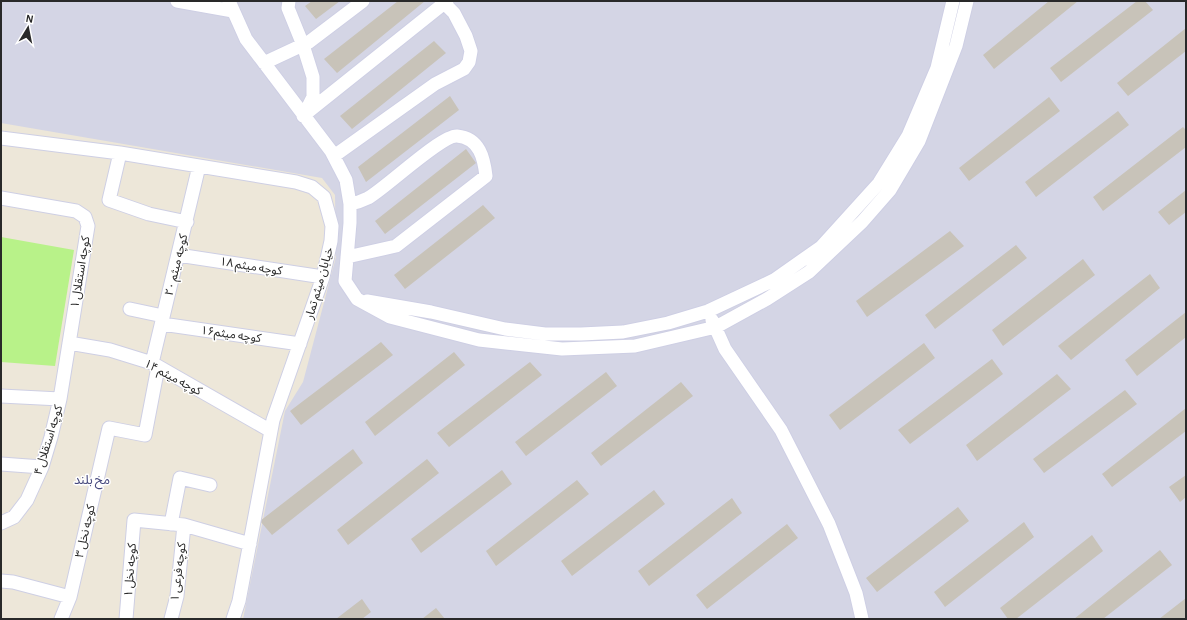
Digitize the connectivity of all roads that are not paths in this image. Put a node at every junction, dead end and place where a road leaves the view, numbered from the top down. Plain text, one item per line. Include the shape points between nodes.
1 (177, 1) edge
2 (289, 1) edge
3 (364, 1) edge
4 (953, 1) edge
5 (967, 1) edge
6 (445, 2) edge
7 (231, 6) edge
8 (303, 45) junction
9 (950, 45) junction
10 (264, 63) junction
11 (303, 116) junction
12 (1, 138) edge
13 (120, 153) junction
14 (334, 156) junction
15 (199, 166) junction
16 (884, 186) junction
17 (1, 198) edge
18 (350, 204) junction
19 (187, 222) junction
20 (178, 255) junction
21 (347, 257) junction
22 (323, 277) junction
23 (357, 300) junction
24 (130, 309) dead end
25 (708, 311) junction
26 (162, 320) junction
27 (716, 327) junction
28 (69, 343) junction
29 (300, 344) junction
30 (155, 365) junction
31 (1, 396) edge
32 (60, 399) junction
33 (271, 431) junction
34 (1, 464) edge
35 (42, 467) junction
36 (210, 484) dead end
37 (1, 523) edge
38 (177, 524) junction
39 (250, 544) junction
40 (1, 581) edge
41 (70, 597) junction
42 (61, 619) edge
43 (126, 619) edge
44 (171, 619) edge
45 (233, 619) edge
46 (862, 619) edge

1 - 7 street
2 - 8 street via 288,8
3 - 8 street
4 - 9 street
5 - 9 street
6 - 11 street
6 - 14 street via 454,13 471,51 469,62 464,69 435,84
7 - 10 street via 246,39
8 - 10 street
8 - 11 street via 313,77 313,97
9 - 16 street via 919,141
10 - 11 street
11 - 14 street
12 - 13 street, خیابان میثم تمار
13 - 15 street, خیابان میثم تمار
13 - 19 street via 109,200 149,214
14 - 18 street via 346,180
15 - 19 street, کوچه میثم ۲۰
15 - 22 street, خیابان میثم تمار via 296,182 312,187 324,196 332,226
16 - 25 street via 821,247 774,280
16 - 27 street via 862,222 809,272
17 - 28 street, کوچه استقلال ۱ via 76,211 88,222
18 - 21 street
18 - 21 street via 367,199 442,142 456,136 471,140 484,156 486,176 396,246
19 - 20 street, کوچه میثم ۲۰
20 - 22 street, کوچه میثم ۱۸
20 - 26 street, کوچه میثم ۲۰
21 - 23 street via 346,281
22 - 29 street, خیابان میثم تمار
23 - 25 street via 400,306 506,330 545,334 623,332 668,323
23 - 27 street via 390,317 479,340 562,349 635,346
24 - 26 street, کوچه میثم۱۶
25 - 27 street
26 - 29 street, کوچه میثم۱۶
26 - 30 street, کوچه میثم ۲۰
27 - 46 street via 725,349 781,430 829,524 856,593
28 - 30 street, کوچه میثم ۱۴ via 110,350
28 - 32 street, کوچه استقلال ۴
29 - 33 street, خیابان میثم تمار
30 - 33 street, کوچه میثم ۱۴
30 - 41 street, کوچه نخل ۳ via 145,435 109,428
31 - 32 street
32 - 35 street, کوچه استقلال ۴
33 - 39 street, خیابان میثم تمار
34 - 35 street
35 - 37 street, کوچه استقلال ۴ via 27,500 14,517
36 - 38 street, کوچه فرعی ۱ via 180,478
38 - 39 street
38 - 43 street, کوچه نخل ۱ via 134,520
38 - 44 street, کوچه فرعی ۱ via 177,596
39 - 45 street, خیابان میثم تمار
40 - 41 street
41 - 42 street, کوچه نخل ۳

